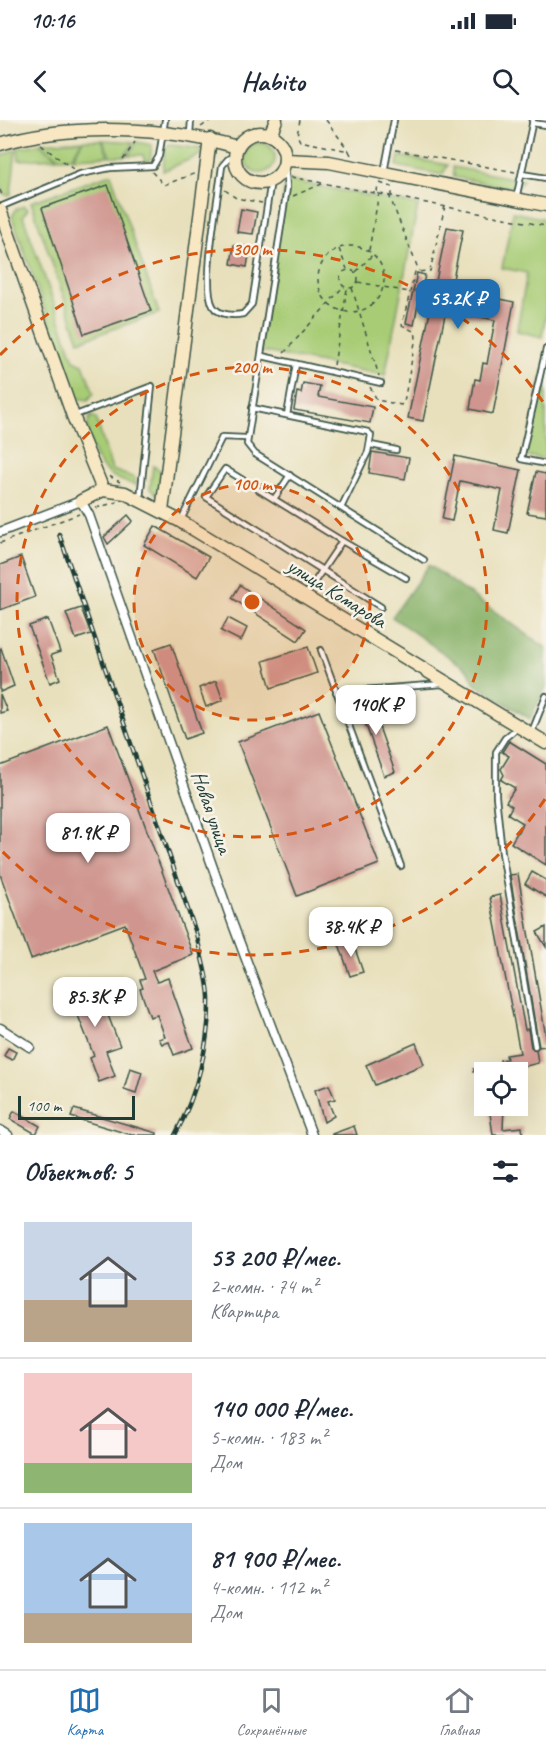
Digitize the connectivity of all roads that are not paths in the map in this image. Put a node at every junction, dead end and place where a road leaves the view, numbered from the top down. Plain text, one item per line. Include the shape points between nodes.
1 (165, 120) edge
2 (192, 120) edge
3 (276, 120) edge
4 (394, 120) edge
5 (532, 122) edge
6 (546, 125) edge
7 (41, 132) edge
8 (163, 135) junction
9 (270, 135) junction
10 (189, 137) junction
11 (210, 139) junction
12 (0, 144) edge
13 (236, 152) junction
14 (285, 159) junction
15 (522, 174) junction
16 (382, 178) junction
17 (546, 178) edge
18 (271, 180) junction
19 (516, 199) junction
20 (546, 205) edge
21 (2, 207) edge
22 (546, 349) edge
23 (262, 356) junction
24 (296, 364) junction
25 (381, 383) road end
26 (252, 408) junction
27 (73, 416) junction
28 (287, 416) junction
29 (246, 438) junction
30 (371, 445) junction
31 (396, 450) dead end
32 (546, 464) edge
33 (290, 475) junction
34 (103, 490) junction
35 (140, 499) junction
36 (274, 499) junction
37 (82, 508) junction
38 (341, 508) junction
39 (162, 511) junction
40 (180, 521) junction
41 (0, 532) edge
42 (342, 541) junction
43 (424, 560) dead end
44 (323, 570) junction
45 (406, 578) dead end
46 (305, 596) junction
47 (381, 608) dead end
48 (321, 650) dead end
49 (445, 683) junction
50 (336, 692) junction
51 (546, 696) edge
52 (525, 730) junction
53 (546, 743) edge
54 (401, 866) dead end
55 (0, 1028) edge
56 (535, 1046) dead end
57 (30, 1047) dead end
58 (0, 1130) edge
59 (8, 1135) edge
60 (312, 1135) edge

1 - 8 lane
2 - 10 lane
3 - 9 street
4 - 16 lane
5 - 6 lane
5 - 15 lane
7 - 8 street
7 - 12 street
8 - 10 street
8 - 21 lane via 156,162 148,168 80,174
9 - 13 street via 251,134
9 - 14 street via 279,143
10 - 11 street
11 - 13 street
11 - 39 street
13 - 18 street via 235,163 243,176 256,183
13 - 18 lane via 222,166 209,270 212,305 222,313 243,314 252,304
14 - 16 street via 329,162
14 - 18 street via 280,172
14 - 23 lane via 287,176
15 - 17 lane
15 - 19 lane
16 - 19 street
19 - 20 street
21 - 27 street
22 - 32 lane via 521,459
23 - 24 lane
23 - 26 lane
24 - 25 lane
24 - 28 lane
26 - 28 lane
26 - 29 lane
27 - 34 street
27 - 35 lane via 152,386
28 - 30 lane via 368,432
29 - 33 lane via 249,449
29 - 40 lane via 222,437
30 - 31 lane
30 - 38 lane
33 - 36 lane
33 - 38 lane
34 - 35 street, улица Комарова
34 - 37 street
35 - 39 street, улица Комарова
36 - 42 lane
36 - 44 lane via 225,469 206,498
37 - 41 street
37 - 60 street, Новая улица via 89,515 232,922
38 - 43 lane
39 - 40 street, улица Комарова
40 - 46 street, улица Комарова
42 - 44 lane
42 - 45 lane
44 - 46 lane
44 - 47 lane
46 - 49 street, улица Комарова
48 - 50 lane
49 - 50 lane
49 - 52 street, улица Комарова
50 - 54 lane
51 - 52 lane
52 - 53 street, улица Комарова
52 - 56 lane via 505,738 496,752 496,796
55 - 57 street
58 - 59 street

